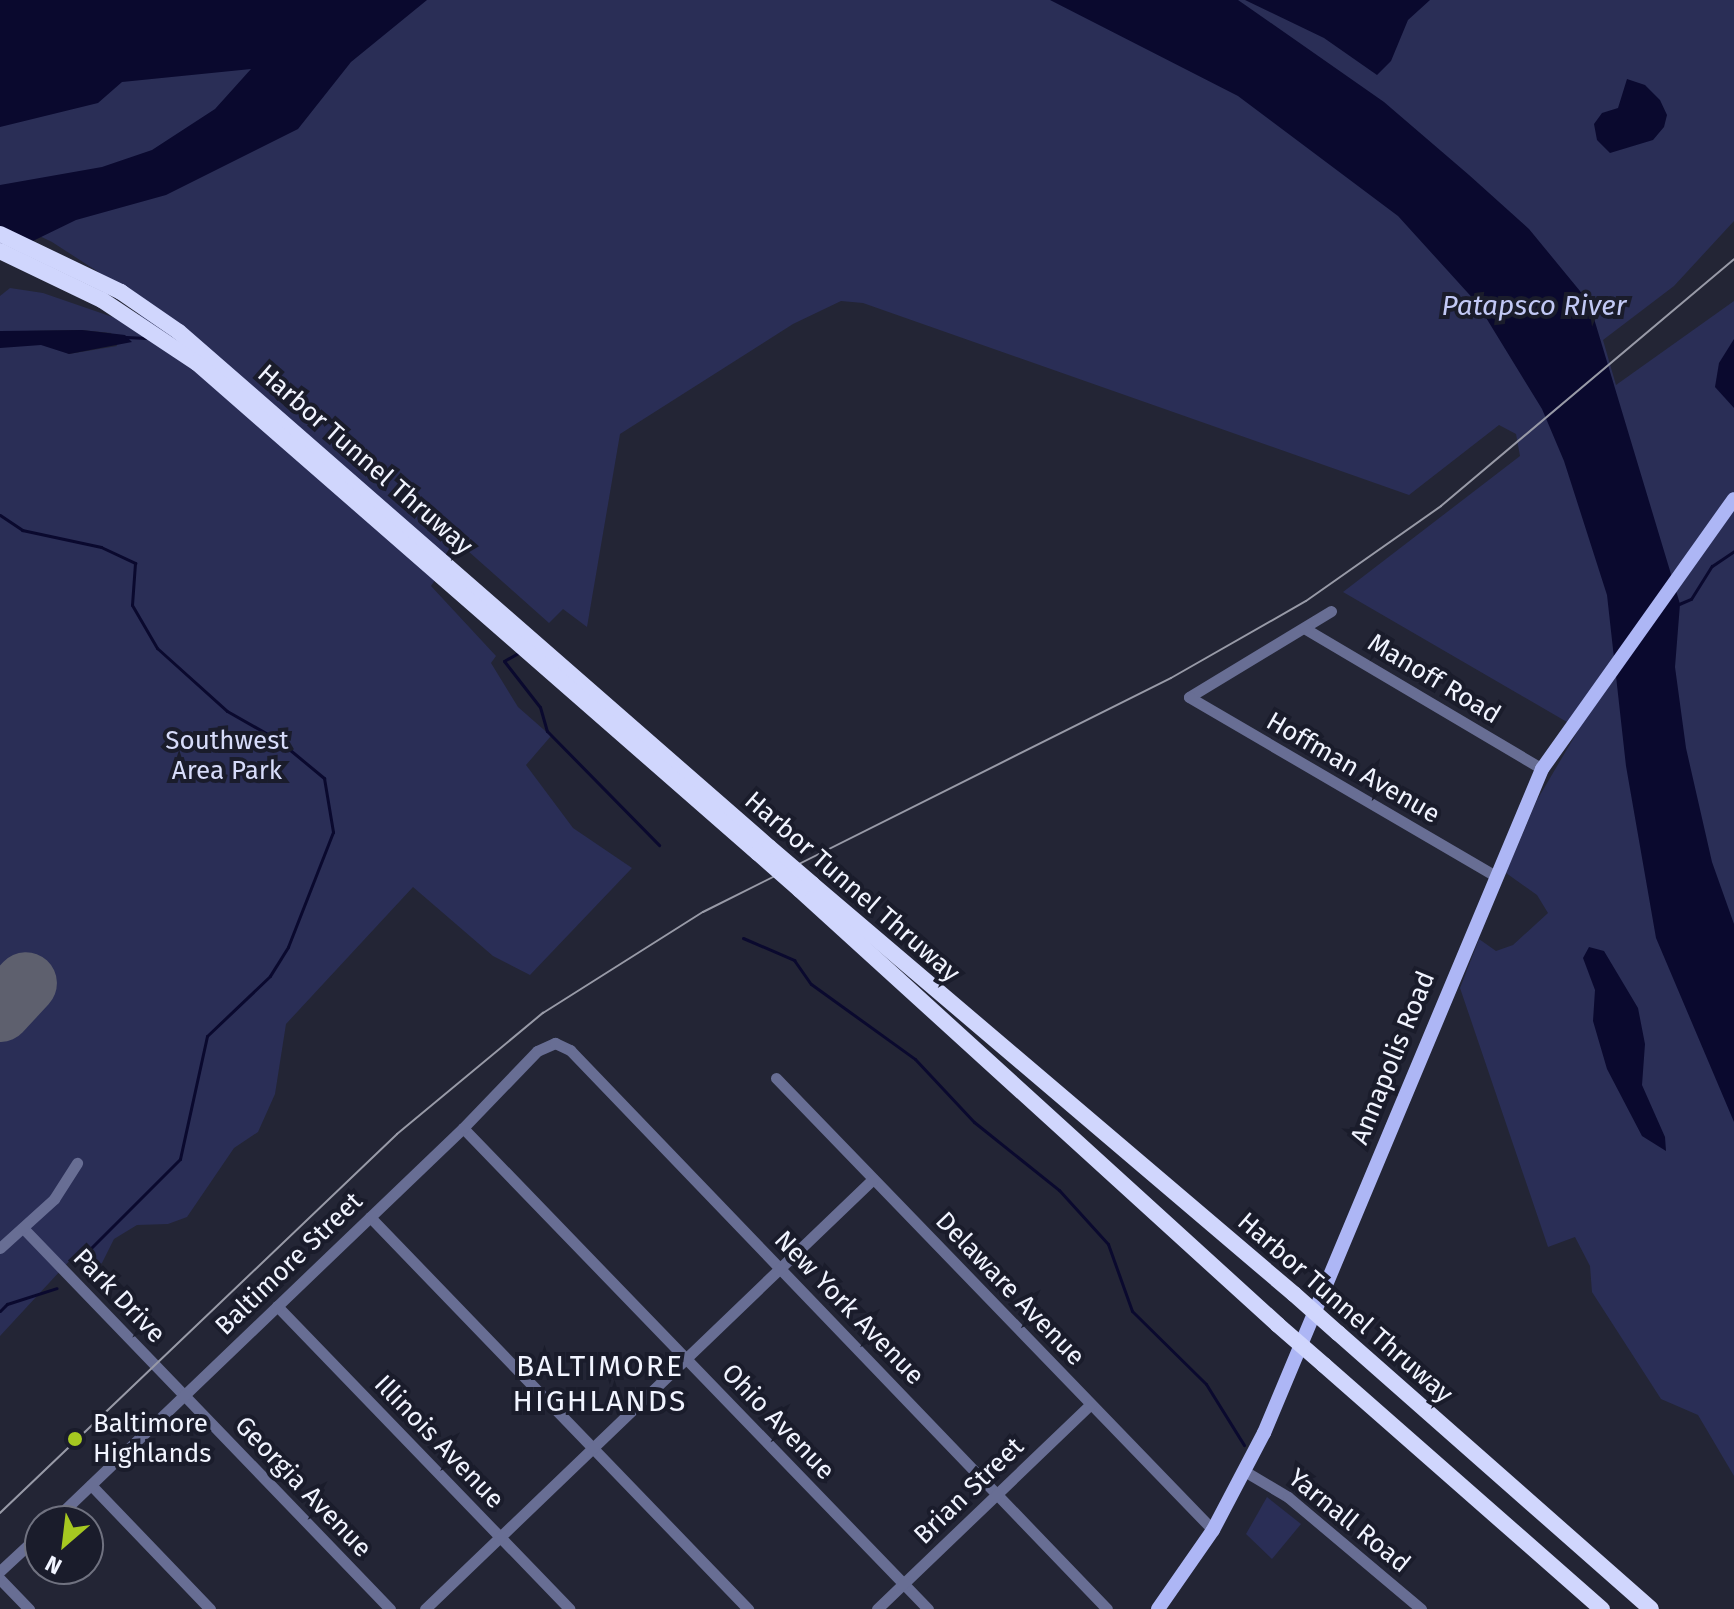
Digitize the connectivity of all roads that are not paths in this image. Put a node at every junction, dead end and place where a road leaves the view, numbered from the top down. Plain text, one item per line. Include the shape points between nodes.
1 (0, 234) edge
2 (0, 251) edge
3 (1734, 499) edge
4 (1331, 611) dead end
5 (1304, 628) junction
6 (586, 694) junction
7 (1542, 769) junction
8 (1495, 876) junction
9 (806, 887) junction
10 (555, 1043) joint
11 (776, 1078) dead end
12 (463, 1128) junction
13 (77, 1163) dead end
14 (873, 1179) junction
15 (370, 1217) junction
16 (23, 1228) junction
17 (0, 1248) edge
18 (781, 1268) junction
19 (277, 1306) junction
20 (686, 1358) junction
21 (184, 1395) junction
22 (1091, 1404) junction
23 (593, 1448) junction
24 (1246, 1472) junction
25 (91, 1485) junction
26 (997, 1494) junction
27 (70, 1505) edge
28 (1213, 1530) junction
29 (500, 1537) junction
30 (24, 1549) edge
31 (0, 1571) edge
32 (0, 1579) edge
33 (904, 1584) junction
34 (29, 1609) edge
35 (210, 1609) edge
36 (390, 1609) edge
37 (425, 1609) edge
38 (570, 1609) edge
39 (748, 1609) edge
40 (877, 1609) edge
41 (928, 1609) edge
42 (1107, 1609) edge
43 (1158, 1609) edge
44 (1421, 1609) edge
45 (1602, 1609) edge
46 (1651, 1609) edge

1 - 6 highway, Harbor Tunnel Thruway via 121,292 179,332
2 - 6 highway, Harbor Tunnel Thruway via 102,300 197,363
3 - 7 main road, Annapolis Road
4 - 5 street
5 - 7 street, Manoff Road
5 - 8 street, Hoffman Avenue via 1189,697
6 - 9 highway, Harbor Tunnel Thruway, bridge
7 - 8 main road, Annapolis Road
8 - 24 main road, Annapolis Road
9 - 45 highway, Harbor Tunnel Thruway, bridge via 1278,1325
9 - 46 highway, Harbor Tunnel Thruway, bridge via 1294,1294
10 - 12 street, Baltimore Street via 537,1051
10 - 18 street, New York Avenue via 570,1050
11 - 14 street, Delaware Avenue
12 - 15 street, Baltimore Street
12 - 20 street, Ohio Avenue
13 - 16 street via 60,1192
14 - 18 street
14 - 22 street, Delaware Avenue
15 - 19 street, Baltimore Street
15 - 23 street
16 - 17 street
16 - 21 street, Park Drive
18 - 20 street
18 - 26 street, New York Avenue
19 - 21 street, Baltimore Street
19 - 29 street, Illinois Avenue
20 - 23 street
20 - 33 street, Ohio Avenue
21 - 25 street, Baltimore Street
21 - 36 street, Georgia Avenue
22 - 26 street, Brian Street
22 - 28 street, Delaware Avenue
23 - 29 street
23 - 39 street
24 - 28 main road, Annapolis Road
24 - 44 street, Yarnall Road via 1288,1497
25 - 27 street, Baltimore Street
25 - 35 street
26 - 33 street, Brian Street
26 - 42 street, New York Avenue
28 - 43 main road, Annapolis Road
29 - 37 street
29 - 38 street, Illinois Avenue
30 - 31 street
32 - 34 street
33 - 40 street, Brian Street
33 - 41 street, Ohio Avenue

